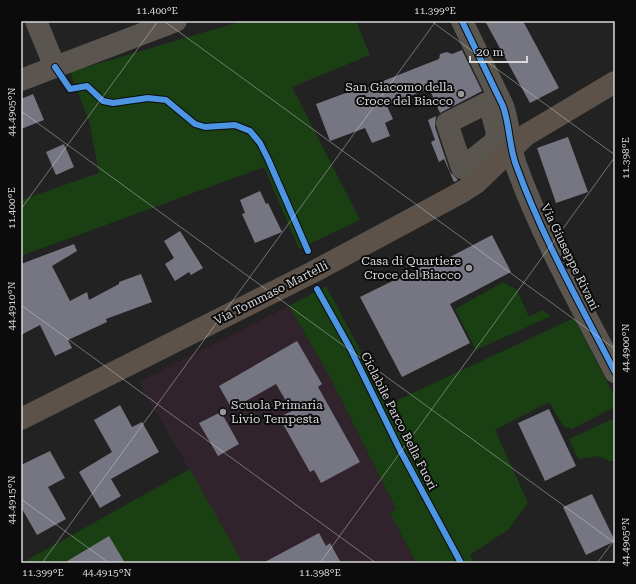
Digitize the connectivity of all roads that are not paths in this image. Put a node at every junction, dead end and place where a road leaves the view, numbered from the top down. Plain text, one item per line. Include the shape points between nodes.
1 (36, 21) edge
2 (176, 21) edge
3 (462, 21) edge
4 (55, 67) junction
5 (21, 80) edge
6 (615, 82) edge
7 (511, 149) junction
8 (615, 372) edge
9 (21, 420) edge

1 - 4 street
2 - 4 street
3 - 7 street, Via Giuseppe Rivani via 503,106 508,121
4 - 5 street
6 - 7 main road, Via Tommaso Martelli via 540,126
7 - 8 street, Via Giuseppe Rivani via 524,186 553,251
7 - 9 main road, Via Tommaso Martelli via 476,183 462,192 313,272

